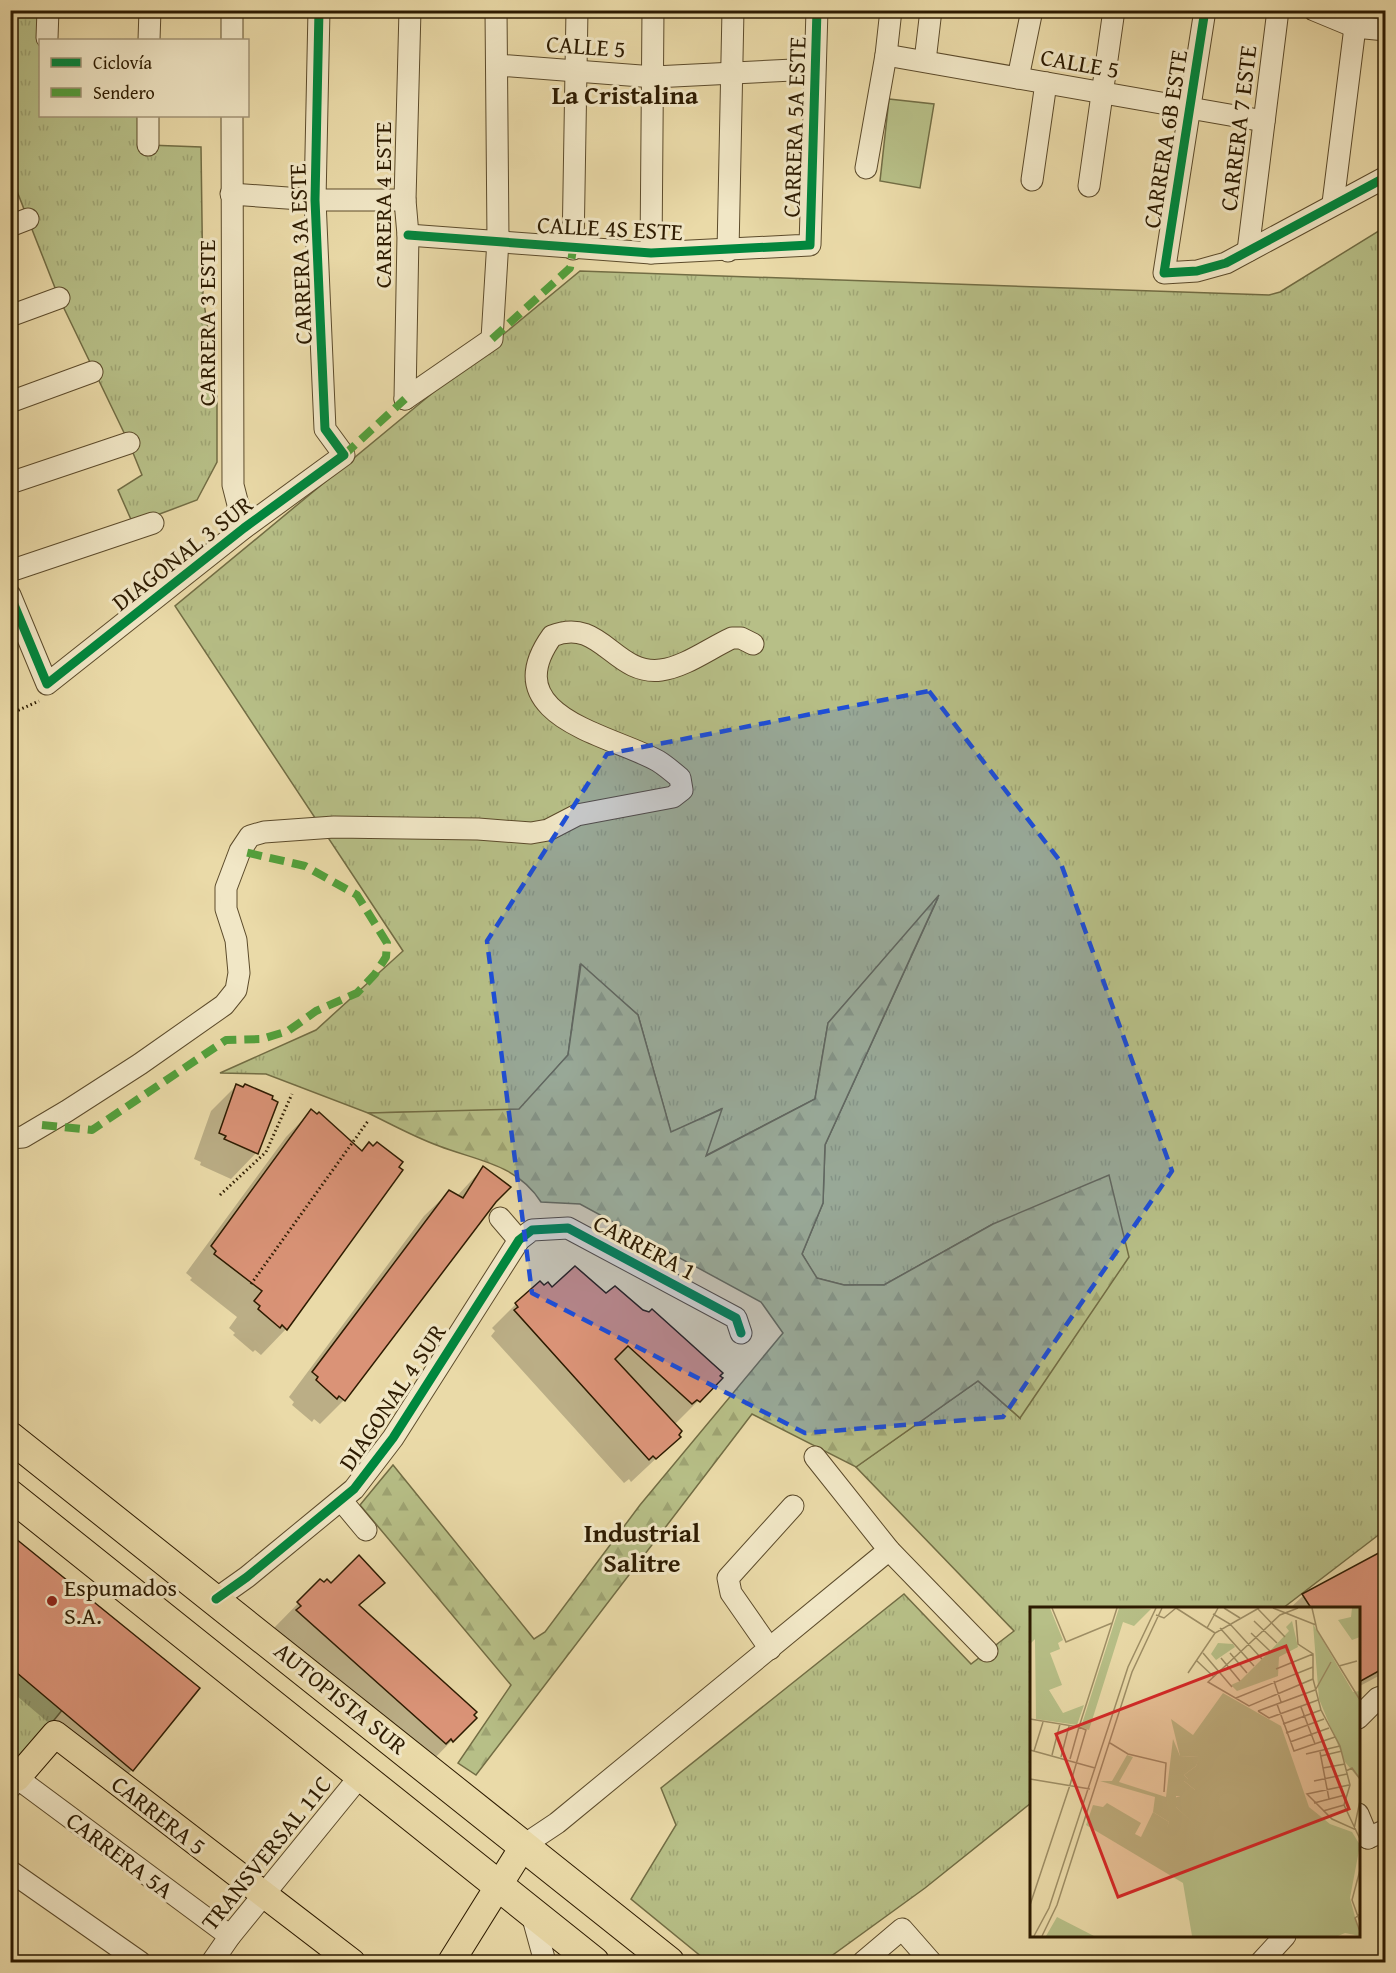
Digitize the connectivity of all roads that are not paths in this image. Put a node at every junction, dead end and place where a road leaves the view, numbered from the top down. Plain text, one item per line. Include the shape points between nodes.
1 (48, 10) edge
2 (150, 10) edge
3 (232, 10) edge
4 (319, 10) edge
5 (410, 10) edge
6 (496, 10) edge
7 (577, 10) edge
8 (653, 10) edge
9 (733, 10) edge
10 (817, 10) edge
11 (891, 10) edge
12 (931, 10) edge
13 (1032, 10) edge
14 (1114, 10) edge
15 (1205, 10) edge
16 (1278, 10) edge
17 (1314, 10) edge
18 (1354, 27) junction
19 (1386, 30) edge
20 (47, 38) dead end
21 (149, 39) edge
22 (232, 39) edge
23 (886, 55) junction
24 (925, 61) junction
25 (497, 65) junction
26 (814, 69) junction
27 (576, 72) junction
28 (731, 73) junction
29 (654, 76) junction
30 (1018, 78) junction
31 (1046, 83) junction
32 (1102, 93) junction
33 (1190, 108) junction
34 (148, 117) edge
35 (232, 117) edge
36 (1264, 121) junction
37 (148, 146) dead end
38 (866, 168) dead end
39 (1386, 177) edge
40 (1032, 180) dead end
41 (1089, 186) dead end
42 (231, 194) junction
43 (315, 200) junction
44 (405, 200) junction
45 (1334, 203) junction
46 (408, 235) junction
47 (498, 240) junction
48 (810, 245) joint
49 (573, 249) junction
50 (728, 251) junction
51 (1248, 251) junction
52 (651, 253) junction
53 (58, 298) dead end
54 (10, 316) edge
55 (92, 372) dead end
56 (10, 402) edge
57 (129, 443) dead end
58 (344, 455) joint
59 (10, 483) edge
60 (153, 522) dead end
61 (244, 528) junction
62 (10, 571) edge
63 (10, 595) edge
64 (18, 635) edge
65 (753, 644) dead end
66 (10, 1138) edge
67 (500, 1218) dead end
68 (519, 1240) junction
69 (741, 1333) dead end
70 (10, 1437) edge
71 (815, 1457) dead end
72 (10, 1495) edge
73 (341, 1500) junction
74 (794, 1506) dead end
75 (366, 1530) dead end
76 (889, 1550) junction
77 (216, 1599) junction
78 (770, 1649) junction
79 (987, 1651) dead end
80 (1386, 1695) edge
81 (1360, 1717) edge
82 (361, 1775) junction
83 (13, 1780) edge
84 (1360, 1816) edge
85 (1371, 1840) edge
86 (524, 1845) junction
87 (10, 1871) edge
88 (498, 1883) junction
89 (263, 1896) junction
90 (531, 1911) junction
91 (230, 1936) junction
92 (1283, 1937) edge
93 (140, 1962) edge
94 (212, 1962) edge
95 (352, 1962) edge
96 (451, 1962) edge
97 (544, 1962) edge
98 (594, 1962) edge
99 (669, 1962) edge
100 (863, 1962) edge
101 (931, 1962) edge
102 (1261, 1962) edge

1 - 20 street
2 - 21 street
3 - 22 street
4 - 43 street, CARRERA 3A ESTE
5 - 44 street, CARRERA 4 ESTE
6 - 25 street
7 - 27 street
8 - 29 street
9 - 28 street
10 - 26 street, CARRERA 5A ESTE
11 - 23 street
12 - 24 street
13 - 30 street
14 - 32 street
15 - 33 street, CARRERA 6B ESTE
16 - 36 street, CARRERA 7 ESTE
17 - 18 street
18 - 19 street
18 - 45 street
23 - 24 street, CALLE 5
23 - 38 street
24 - 30 street, CALLE 5
25 - 27 street, CALLE 5
25 - 47 street
26 - 28 street, CALLE 5
26 - 48 street, CARRERA 5A ESTE
27 - 29 street, CALLE 5
27 - 49 street
28 - 29 street, CALLE 5
28 - 50 street
29 - 52 street
30 - 31 street, CALLE 5
31 - 32 street, CALLE 5
31 - 40 street
32 - 33 street, CALLE 5
32 - 41 street
33 - 36 street, CALLE 5
33 - 51 street, CARRERA 6B ESTE via 1164,273 1197,271 1227,263
34 - 37 street
35 - 42 street, CARRERA 3 ESTE
36 - 51 street, CARRERA 7 ESTE
39 - 45 street
42 - 43 street
42 - 61 street, CARRERA 3 ESTE via 233,485
43 - 44 street
43 - 58 street, CARRERA 3A ESTE via 325,429
44 - 46 street, CARRERA 4 ESTE
45 - 51 street
46 - 47 street, CALLE 4S ESTE
46 - 47 street, CARRERA 4 ESTE via 405,399 492,339
47 - 49 street, CALLE 4S ESTE
48 - 50 street, CALLE 4S ESTE
49 - 52 street, CALLE 4S ESTE
50 - 52 street, CALLE 4S ESTE
53 - 54 street
55 - 56 street
57 - 59 street
58 - 61 street, DIAGONAL 3 SUR
60 - 62 street
61 - 64 street, DIAGONAL 3 SUR via 47,684
63 - 64 street
65 - 66 street via 732,638 660,670 631,666 591,635 577,630 552,636 548,642 539,660 537,680 548,704 572,725 658,761 680,778 682,790 673,797 577,815 548,830 531,833 334,827 250,836 240,850 226,888 226,909 236,940 236,990 224,1005 140,1064 23,1137
67 - 68 street
68 - 69 street, CARRERA 1 via 532,1230 568,1228 736,1318
68 - 73 street, DIAGONAL 4 SUR via 494,1299 445,1371 354,1489
70 - 77 highway, AUTOPISTA SUR
71 - 76 street
72 - 82 highway, AUTOPISTA SUR
73 - 75 street
73 - 77 street, DIAGONAL 4 SUR via 305,1519
74 - 78 street via 728,1578 731,1593
76 - 78 street
76 - 79 street
77 - 86 highway, AUTOPISTA SUR
78 - 86 street via 557,1823
80 - 81 street
82 - 88 highway, AUTOPISTA SUR
82 - 89 street, TRANSVERSAL 11C
83 - 89 main road, CARRERA 5 via 55,1734
83 - 91 street, CARRERA 5A
84 - 85 street
86 - 88 main road
86 - 99 highway, AUTOPISTA SUR
87 - 93 street
88 - 90 highway, AUTOPISTA SUR
88 - 96 main road
89 - 91 street, TRANSVERSAL 11C
89 - 95 main road, CARRERA 5
90 - 97 street
90 - 98 highway, AUTOPISTA SUR
91 - 94 street, TRANSVERSAL 11C
92 - 102 street
100 - 101 street via 902,1929

